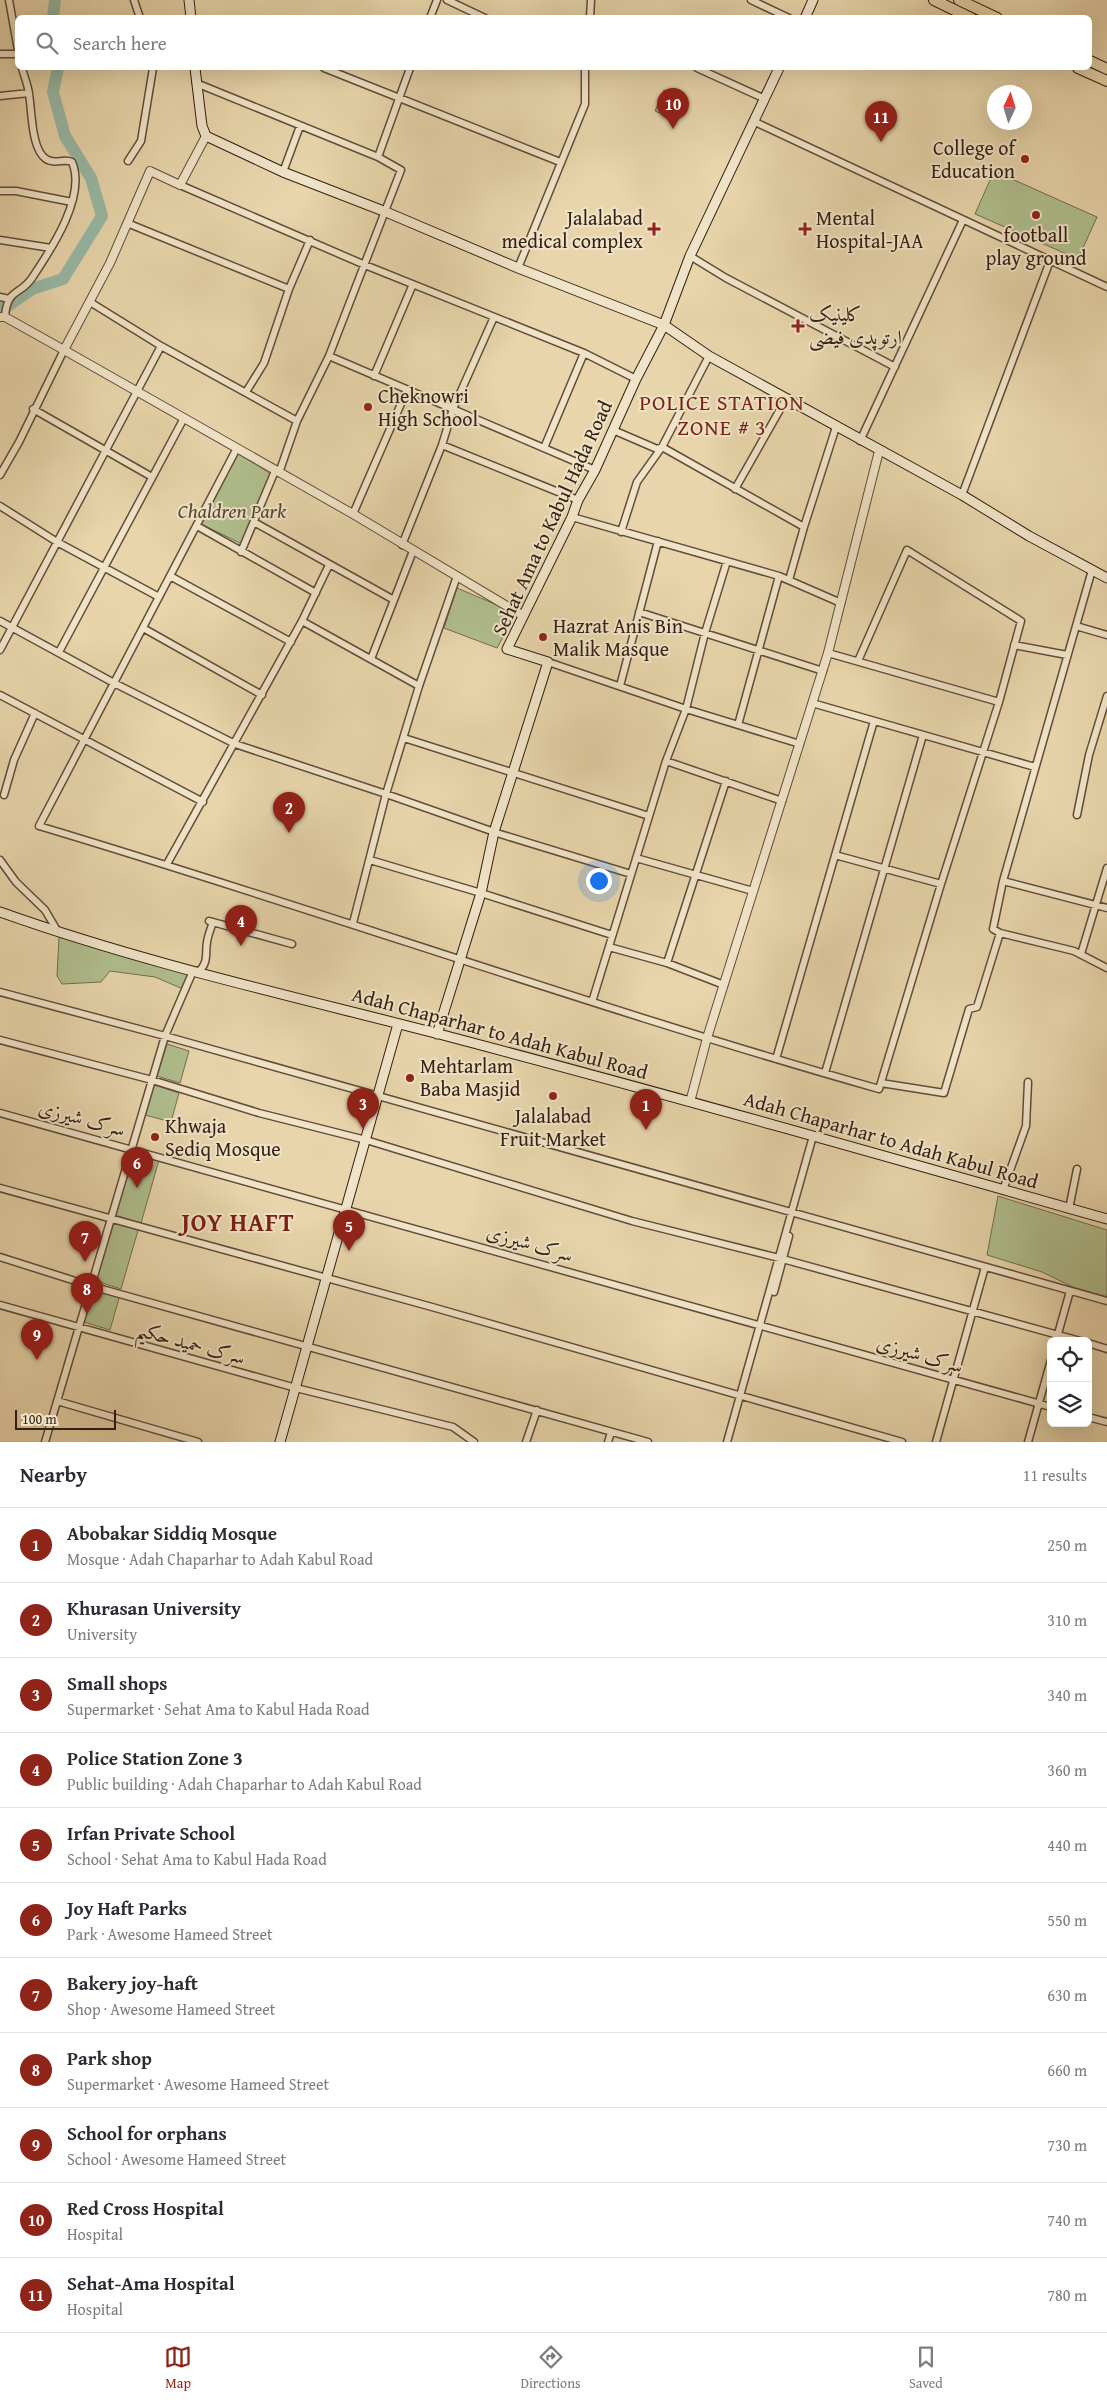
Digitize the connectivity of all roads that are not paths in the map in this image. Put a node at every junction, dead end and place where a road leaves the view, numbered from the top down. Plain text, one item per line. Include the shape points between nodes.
1 (9, 0) edge
2 (134, 0) edge
3 (189, 0) edge
4 (437, 0) edge
5 (447, 0) edge
6 (591, 0) edge
7 (751, 0) edge
8 (813, 0) edge
9 (934, 0) edge
10 (959, 0) edge
11 (139, 15) edge
12 (193, 15) edge
13 (431, 15) edge
14 (479, 15) edge
15 (590, 15) edge
16 (783, 15) edge
17 (806, 15) edge
18 (965, 15) edge
19 (991, 15) edge
20 (15, 35) edge
21 (15, 52) edge
22 (0, 54) edge
23 (1092, 62) edge
24 (1107, 69) edge
25 (23, 70) edge
26 (152, 70) edge
27 (195, 70) edge
28 (329, 70) edge
29 (409, 70) edge
30 (586, 70) edge
31 (701, 70) edge
32 (778, 70) edge
33 (1082, 70) edge
34 (1107, 81) edge
35 (196, 83) junction
36 (29, 93) junction
37 (0, 96) edge
38 (398, 96) junction
39 (763, 98) junction
40 (753, 121) junction
41 (300, 126) junction
42 (206, 136) junction
43 (378, 157) junction
44 (128, 161) dead end
45 (560, 162) junction
46 (283, 172) junction
47 (180, 185) junction
48 (0, 191) edge
49 (72, 202) junction
50 (386, 212) junction
51 (964, 220) junction
52 (128, 223) junction
53 (0, 240) edge
54 (310, 240) junction
55 (51, 248) junction
56 (690, 256) junction
57 (1050, 261) junction
58 (364, 265) junction
59 (518, 268) junction
60 (413, 284) junction
61 (1107, 287) edge
62 (289, 290) junction
63 (0, 297) edge
64 (9, 299) junction
65 (90, 302) junction
66 (3, 317) edge
67 (494, 317) junction
68 (664, 325) junction
69 (161, 346) junction
70 (64, 350) junction
71 (584, 354) junction
72 (329, 356) junction
73 (709, 356) junction
74 (895, 367) junction
75 (374, 376) junction
76 (636, 379) junction
77 (138, 390) junction
78 (407, 390) junction
79 (246, 392) junction
80 (786, 399) junction
81 (34, 409) junction
82 (453, 409) junction
83 (184, 418) junction
84 (297, 421) junction
85 (836, 427) junction
86 (613, 430) junction
87 (860, 441) junction
88 (442, 445) junction
89 (662, 447) junction
90 (237, 448) junction
91 (544, 448) junction
92 (105, 451) junction
93 (879, 451) junction
94 (595, 470) junction
95 (277, 472) junction
96 (0, 475) edge
97 (152, 477) junction
98 (735, 489) junction
99 (962, 495) junction
100 (578, 500) junction
101 (0, 506) edge
102 (353, 514) junction
103 (572, 517) junction
104 (254, 522) junction
105 (197, 526) junction
106 (804, 527) junction
107 (621, 532) junction
108 (658, 541) junction
109 (57, 542) junction
110 (402, 545) junction
111 (413, 551) junction
112 (241, 552) junction
113 (727, 562) junction
114 (329, 565) junction
115 (103, 567) junction
116 (1092, 570) junction
117 (170, 576) junction
118 (457, 576) junction
119 (779, 576) junction
120 (1107, 578) edge
121 (790, 580) junction
122 (316, 593) junction
123 (159, 598) junction
124 (394, 600) junction
125 (841, 603) junction
126 (640, 612) junction
127 (522, 614) junction
128 (0, 621) edge
129 (302, 621) junction
130 (1076, 626) junction
131 (11, 627) junction
132 (143, 628) junction
133 (705, 633) junction
134 (1107, 635) edge
135 (291, 642) junction
136 (1014, 645) junction
137 (0, 650) edge
138 (758, 650) junction
139 (59, 652) junction
140 (828, 653) junction
141 (1067, 655) junction
142 (371, 659) junction
143 (858, 660) junction
144 (548, 662) junction
145 (823, 671) junction
146 (114, 683) junction
147 (419, 686) junction
148 (620, 686) junction
149 (0, 695) edge
150 (262, 695) junction
151 (1107, 696) edge
152 (999, 702) junction
153 (812, 704) junction
154 (686, 709) junction
155 (35, 712) junction
156 (874, 721) junction
157 (738, 725) junction
158 (922, 735) junction
159 (85, 738) junction
160 (404, 738) junction
161 (235, 744) junction
162 (800, 744) junction
163 (982, 751) junction
164 (666, 761) junction
165 (1035, 767) junction
166 (513, 773) junction
167 (726, 781) junction
168 (386, 794) junction
169 (4, 795) dead end
170 (782, 801) junction
171 (203, 802) junction
172 (1077, 815) dead end
173 (649, 816) junction
174 (494, 832) junction
175 (836, 855) junction
176 (636, 858) junction
177 (0, 860) edge
178 (370, 860) junction
179 (167, 864) junction
180 (884, 868) junction
181 (1107, 868) edge
182 (631, 874) junction
183 (696, 875) junction
184 (1003, 881) junction
185 (941, 884) junction
186 (481, 892) junction
187 (753, 892) junction
188 (1097, 905) junction
189 (1107, 908) edge
190 (0, 912) edge
191 (353, 923) junction
192 (58, 933) junction
193 (1000, 933) junction
194 (612, 935) junction
195 (292, 944) dead end
196 (609, 947) junction
197 (1081, 954) junction
198 (460, 958) junction
199 (667, 963) junction
200 (1107, 968) edge
201 (196, 972) junction
202 (724, 985) junction
203 (0, 992) edge
204 (592, 1002) junction
205 (398, 1024) junction
206 (437, 1034) junction
207 (165, 1036) junction
208 (707, 1038) junction
209 (0, 1040) edge
210 (776, 1059) junction
211 (825, 1074) junction
212 (152, 1080) junction
213 (1028, 1082) dead end
214 (881, 1083) junction
215 (378, 1096) junction
216 (690, 1102) junction
217 (0, 1113) edge
218 (815, 1136) junction
219 (366, 1140) junction
220 (130, 1148) junction
221 (1077, 1169) dead end
222 (0, 1188) edge
223 (1003, 1190) junction
224 (346, 1208) junction
225 (1069, 1209) junction
226 (794, 1213) junction
227 (111, 1219) junction
228 (1107, 1219) edge
229 (0, 1257) edge
230 (781, 1258) junction
231 (985, 1267) junction
232 (327, 1278) junction
233 (91, 1286) junction
234 (1070, 1291) junction
235 (1107, 1301) edge
236 (0, 1306) edge
237 (972, 1312) junction
238 (762, 1325) junction
239 (78, 1329) junction
240 (1057, 1337) edge
241 (1092, 1344) edge
242 (307, 1347) junction
243 (1107, 1349) edge
244 (1047, 1375) edge
245 (952, 1380) junction
246 (296, 1388) junction
247 (742, 1396) junction
248 (57, 1400) junction
249 (1039, 1404) junction
250 (1047, 1406) edge
251 (536, 1410) junction
252 (1092, 1418) edge
253 (1107, 1422) edge
254 (611, 1432) junction
255 (45, 1442) edge
256 (198, 1442) edge
257 (280, 1442) edge
258 (474, 1442) edge
259 (526, 1442) edge
260 (608, 1442) edge
261 (648, 1442) edge
262 (729, 1442) edge
263 (902, 1442) edge
264 (936, 1442) edge
265 (1028, 1442) edge

1 - 20 street
2 - 11 street
3 - 12 main road
4 - 13 street
5 - 14 street
6 - 15 street
7 - 16 street
8 - 17 main road
9 - 18 highway
10 - 19 highway
21 - 22 street
23 - 24 highway
25 - 36 street
26 - 44 street via 141,141
27 - 35 main road
28 - 38 street
29 - 38 street
30 - 45 street via 585,104
31 - 39 street
32 - 39 main road, Sehat Ama to Kabul Hada Road
33 - 34 highway
35 - 41 street
35 - 42 main road
36 - 37 street
36 - 49 street via 39,152 45,159 72,162 74,167
38 - 43 street
38 - 45 street
39 - 40 main road, Sehat Ama to Kabul Hada Road
40 - 51 street
40 - 56 main road, Sehat Ama to Kabul Hada Road
41 - 43 street
41 - 46 street
42 - 46 main road
42 - 47 street
43 - 50 street via 402,170
45 - 59 street
46 - 50 main road
47 - 52 street via 150,171
47 - 54 street
48 - 49 street via 16,190
49 - 55 street
50 - 58 street
50 - 59 main road
51 - 57 street
51 - 74 street
52 - 62 street
52 - 65 street
53 - 55 street
54 - 58 street
54 - 62 street
55 - 64 street via 32,278
56 - 68 main road, Sehat Ama to Kabul Hada Road
56 - 74 street
57 - 61 street
57 - 99 street
58 - 60 street
58 - 72 street
59 - 68 main road
60 - 67 street
60 - 75 street
62 - 79 street via 264,363
63 - 64 street
64 - 66 street
65 - 69 street
65 - 70 street
66 - 70 street
67 - 71 street
67 - 82 street
68 - 73 main road
68 - 76 main road, Sehat Ama to Kabul Hada Road
69 - 77 street
69 - 79 street
70 - 77 street
70 - 81 street
71 - 76 street
71 - 91 street
72 - 75 street
72 - 84 street
73 - 80 main road
73 - 89 street
74 - 87 street
75 - 78 street
76 - 86 main road, Sehat Ama to Kabul Hada Road
77 - 83 street
77 - 92 street
78 - 82 street
78 - 102 street
79 - 84 street
80 - 85 main road
80 - 98 street
81 - 92 street
81 - 96 street via 20,442
82 - 88 street
82 - 91 street
83 - 90 street
83 - 97 street
84 - 95 street
85 - 87 main road
85 - 106 street
86 - 89 street via 657,449
86 - 94 main road, Sehat Ama to Kabul Hada Road
87 - 93 main road
88 - 100 street
88 - 110 street
89 - 98 street
89 - 107 street via 637,482
90 - 95 street
90 - 105 street
91 - 94 street
92 - 97 street
92 - 109 street
93 - 99 main road
93 - 125 street
94 - 100 main road, Sehat Ama to Kabul Hada Road
95 - 102 street
95 - 104 street
97 - 115 street
98 - 106 street
99 - 116 main road
100 - 103 main road, Sehat Ama to Kabul Hada Road
101 - 109 street
102 - 110 street
103 - 107 street
103 - 127 main road, Sehat Ama to Kabul Hada Road
104 - 112 street
104 - 114 street
105 - 112 street
105 - 117 street
106 - 121 street
107 - 108 street
108 - 113 street
108 - 126 street
109 - 115 street
109 - 131 street
110 - 111 street
111 - 118 street
111 - 124 street
112 - 122 street
113 - 119 street
113 - 133 street
114 - 122 street
114 - 124 street
115 - 123 street
115 - 139 street
116 - 120 main road
116 - 130 street
117 - 123 street
117 - 135 street
118 - 127 street
118 - 147 street
119 - 121 street
119 - 138 street
121 - 125 street
122 - 129 street
123 - 132 street
124 - 142 street
125 - 140 street
126 - 133 street
126 - 148 street
127 - 144 main road, Sehat Ama to Kabul Hada Road via 507,649
128 - 131 street
129 - 135 street
129 - 142 street
130 - 134 street
130 - 141 street
131 - 137 street
131 - 139 street
132 - 146 street
132 - 150 street
133 - 138 street
133 - 154 street
135 - 150 street
136 - 141 street
136 - 143 street via 1021,621 906,550
136 - 152 street
138 - 145 street
138 - 157 street
139 - 146 street
140 - 143 street
140 - 145 street
141 - 165 street
142 - 147 street
143 - 152 street
144 - 148 street
144 - 166 main road
145 - 153 street
146 - 159 street
146 - 161 street
147 - 160 street
148 - 154 street
149 - 155 street
150 - 161 street
151 - 172 street via 1089,755
152 - 163 street
153 - 156 street
153 - 162 street
154 - 157 street
154 - 164 street
155 - 159 street
155 - 169 street via 14,760
156 - 158 street
156 - 175 street
157 - 162 street
158 - 163 street
158 - 180 street
159 - 171 street
159 - 179 street via 39,826
160 - 166 street
160 - 168 street
161 - 168 street
161 - 171 street
162 - 170 street
163 - 165 street
163 - 185 street
164 - 167 street
164 - 173 street
165 - 184 street
166 - 173 street
166 - 174 main road
167 - 170 street
167 - 183 street
168 - 174 street
168 - 178 street
170 - 187 street
171 - 179 street
173 - 176 street
174 - 182 street
174 - 186 main road
175 - 180 street
175 - 210 street
176 - 182 street
176 - 183 street
177 - 192 street via 16,882 45,910
178 - 186 street
178 - 191 street
179 - 191 street
180 - 185 street
180 - 211 street
181 - 188 street
182 - 194 street
183 - 187 street
183 - 199 street
184 - 188 street
184 - 193 street via 993,929
185 - 214 street
186 - 194 street
186 - 198 main road
187 - 202 street
188 - 189 street
188 - 197 street
190 - 192 main road, Adah Chaparhar to Adah Kabul Road
191 - 198 street
192 - 201 main road, Adah Chaparhar to Adah Kabul Road
193 - 197 street
193 - 214 street via 977,1007 969,1009 944,1093
194 - 196 street
195 - 201 street via 211,921 207,956 203,968
196 - 199 street
196 - 204 street
197 - 200 street
198 - 204 street
198 - 206 main road
199 - 202 street
201 - 205 main road, Adah Chaparhar to Adah Kabul Road
201 - 207 street
202 - 208 street
203 - 207 street
204 - 208 street
205 - 206 main road, Adah Chaparhar to Adah Kabul Road
205 - 215 main road
206 - 216 main road, Adah Chaparhar to Adah Kabul Road
207 - 212 street
207 - 215 street
208 - 210 street
208 - 216 street
209 - 212 street
210 - 211 street
211 - 214 street via 879,1089
212 - 219 street via 259,1113
212 - 220 street
213 - 223 street via 1026,1126
215 - 219 main road
215 - 226 street
216 - 218 main road, Adah Chaparhar to Adah Kabul Road
217 - 220 street, سرک شیرزی
218 - 223 main road, Adah Chaparhar to Adah Kabul Road
218 - 226 street
219 - 224 main road
219 - 230 street via 632,1221
220 - 224 street, سرک شیرزی
220 - 227 street
221 - 225 street
222 - 227 street
223 - 225 main road, Adah Chaparhar to Adah Kabul Road
224 - 232 main road
224 - 238 street, سرک شیرزی
225 - 228 main road, Adah Chaparhar to Adah Kabul Road
226 - 230 street
226 - 231 street
227 - 232 street
227 - 233 street
229 - 233 street
230 - 237 street
230 - 238 street
231 - 234 street
231 - 237 street
232 - 242 main road
232 - 247 street
233 - 239 street
233 - 242 street
234 - 235 street
234 - 240 street
236 - 239 street, سرک حمید حکیم
237 - 240 street
237 - 245 street
238 - 245 street, سرک شیرزی
238 - 247 street
239 - 246 street, سرک حمید حکیم
239 - 248 street
241 - 243 street
242 - 246 main road
242 - 251 street
244 - 249 street
245 - 249 street, سرک شیرزی
245 - 264 street
246 - 257 main road
246 - 258 street, سرک حمید حکیم via 453,1427
247 - 262 street
247 - 263 street
248 - 255 street
248 - 256 street
249 - 250 street, سرک شیرزی
249 - 265 street
251 - 254 street
251 - 259 street
252 - 253 street
254 - 260 street
254 - 261 street

